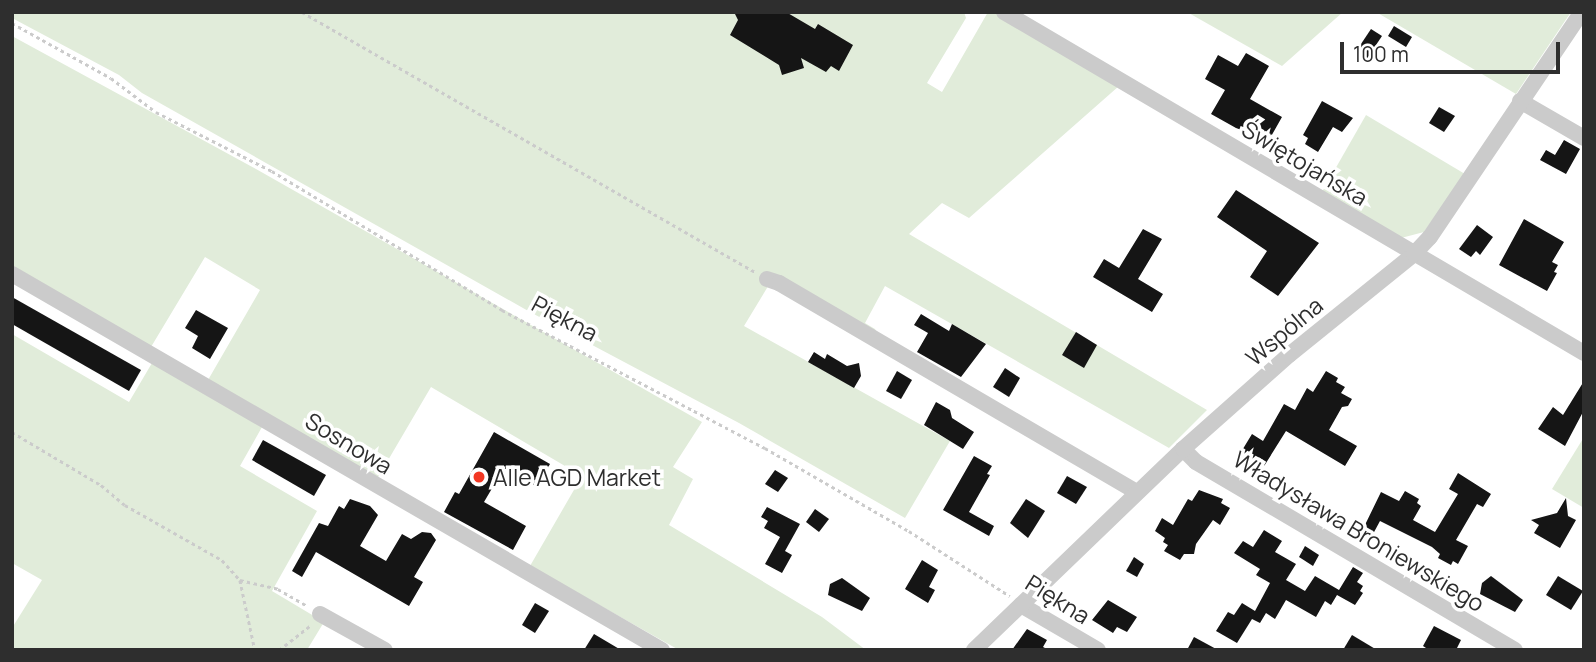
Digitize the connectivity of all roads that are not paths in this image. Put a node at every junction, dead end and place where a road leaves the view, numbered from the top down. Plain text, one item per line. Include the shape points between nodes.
1 (1004, 12) edge
2 (1582, 12) edge
3 (1520, 101) junction
4 (1584, 138) edge
5 (1414, 254) junction
6 (12, 274) edge
7 (767, 279) road end
8 (1584, 353) edge
9 (1183, 449) junction
10 (1136, 492) junction
11 (1021, 605) junction
12 (320, 614) road end
13 (386, 650) edge
14 (662, 650) edge
15 (974, 650) edge
16 (1098, 650) edge
17 (1515, 650) edge

1 - 5 street, Świętojańska
2 - 3 street, Wspólna
3 - 4 street
3 - 5 street, Wspólna
5 - 8 street, Świętojańska
5 - 9 street, Wspólna
6 - 14 street, Sosnowa
7 - 10 street
9 - 10 street, Wspólna
9 - 17 street, Władysława Broniewskiego via 1196,461
10 - 11 street, Wspólna
11 - 15 street, Wspólna
11 - 16 street, Piękna
12 - 13 street

